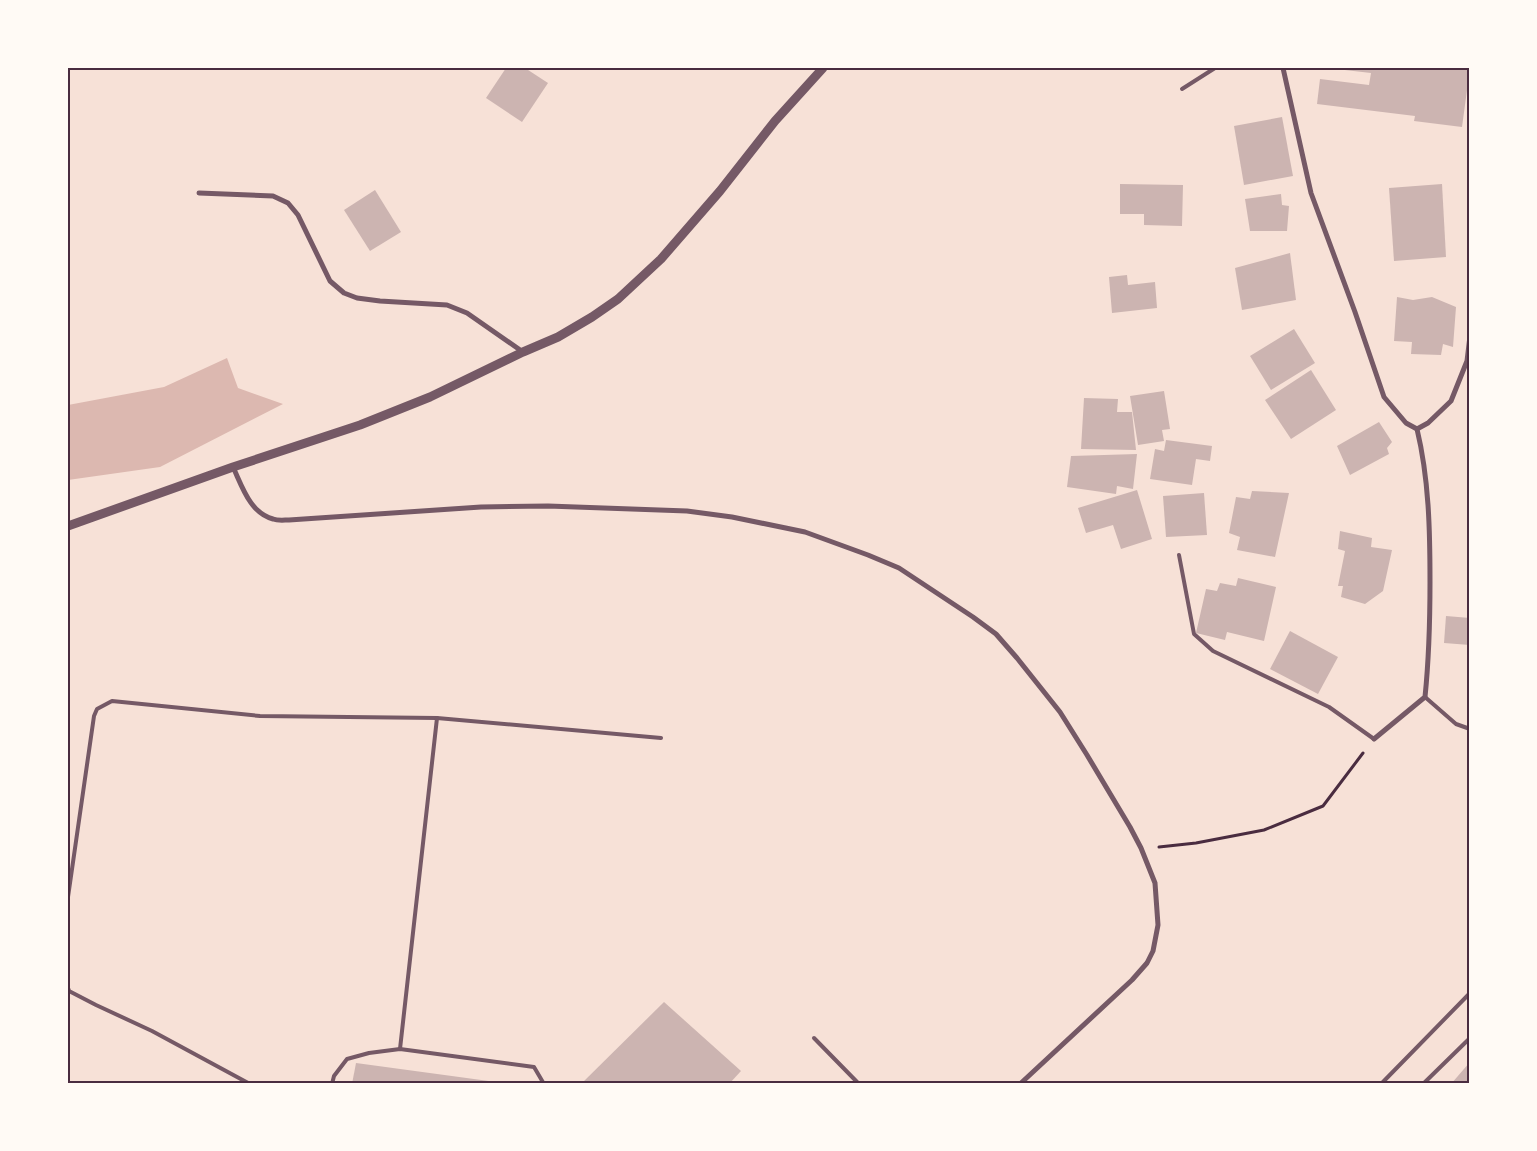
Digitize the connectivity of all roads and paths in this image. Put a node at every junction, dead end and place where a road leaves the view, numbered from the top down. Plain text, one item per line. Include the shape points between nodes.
1 (823, 68) edge
2 (1215, 68) edge
3 (1283, 68) edge
4 (1182, 89) dead end
5 (199, 193) dead end
6 (1470, 336) edge
7 (523, 352) junction
8 (1417, 429) junction
9 (233, 466) junction
10 (68, 526) edge
11 (1180, 556) dead end
12 (1425, 697) junction
13 (437, 718) junction
14 (1470, 729) edge
15 (661, 738) dead end
16 (1374, 739) junction
17 (1141, 848) junction
18 (68, 897) edge
19 (68, 988) edge
20 (1470, 993) edge
21 (814, 1038) dead end
22 (1470, 1038) edge
23 (400, 1049) junction
24 (250, 1084) edge
25 (332, 1084) edge
26 (544, 1084) edge
27 (859, 1084) edge
28 (1020, 1084) edge
29 (1381, 1084) edge
30 (1423, 1084) edge

1 - 7 street via 775,121 720,191 641,278 592,317
2 - 4 lane
3 - 8 street via 1311,193 1384,397 1406,423
5 - 7 street via 273,196 288,203 298,215 330,281 344,293 380,301 447,305 466,313
6 - 8 street via 1467,361 1451,401
7 - 9 street via 430,397 360,425
8 - 12 street via 1430,526 1430,649
9 - 10 street
9 - 17 street via 247,498 273,519 481,507 687,511 796,530 899,568 996,634 1017,658 1087,755
11 - 16 lane via 1194,634 1213,651 1329,707
12 - 14 lane via 1456,724
12 - 16 street
13 - 15 lane
13 - 18 lane via 260,716 112,701 104,704 94,716
13 - 23 lane
16 - 17 path via 1323,806 1264,830 1196,843
17 - 28 street via 1155,883 1158,925 1147,963
19 - 24 lane
20 - 29 lane
21 - 27 lane
22 - 30 lane
23 - 25 lane via 369,1053 348,1060 334,1076
23 - 26 lane via 534,1067

